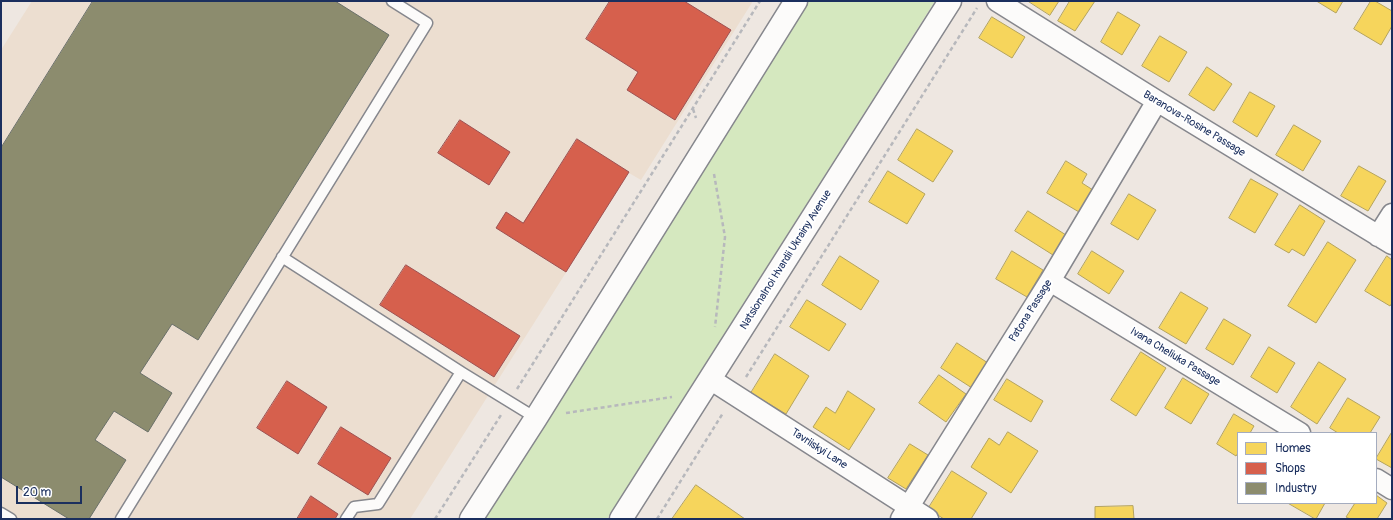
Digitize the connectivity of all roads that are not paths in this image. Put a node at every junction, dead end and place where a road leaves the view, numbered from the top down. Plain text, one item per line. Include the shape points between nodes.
1 (392, 1) edge
2 (796, 1) edge
3 (950, 1) edge
4 (997, 1) edge
5 (1157, 101) junction
6 (1392, 214) edge
7 (1385, 240) edge
8 (282, 257) junction
9 (1050, 281) junction
10 (461, 372) junction
11 (710, 379) junction
12 (536, 418) junction
13 (1298, 432) edge
14 (1377, 480) edge
15 (1392, 489) edge
16 (1, 513) edge
17 (905, 513) edge
18 (11, 519) edge
19 (121, 519) edge
20 (346, 519) edge
21 (471, 519) edge
22 (621, 519) edge
23 (928, 519) edge

1 - 8 lane via 427,22
2 - 12 street
3 - 11 street, Natsionalnoi Hvardii Ukrainy Avenue
4 - 5 street, Baranova-Rosine Passage
5 - 7 street, Baranova-Rosine Passage
5 - 9 street, Patona Passage
6 - 7 street
8 - 10 lane
8 - 19 lane
9 - 13 street, Ivana Cheliuka Passage
9 - 17 street, Patona Passage
10 - 12 lane
10 - 20 lane via 378,504 354,507
11 - 17 street, Tavriiskyi Lane
11 - 22 street, Natsionalnoi Hvardii Ukrainy Avenue
12 - 21 street
14 - 15 street
16 - 18 lane
17 - 23 street, Tavriiskyi Lane

